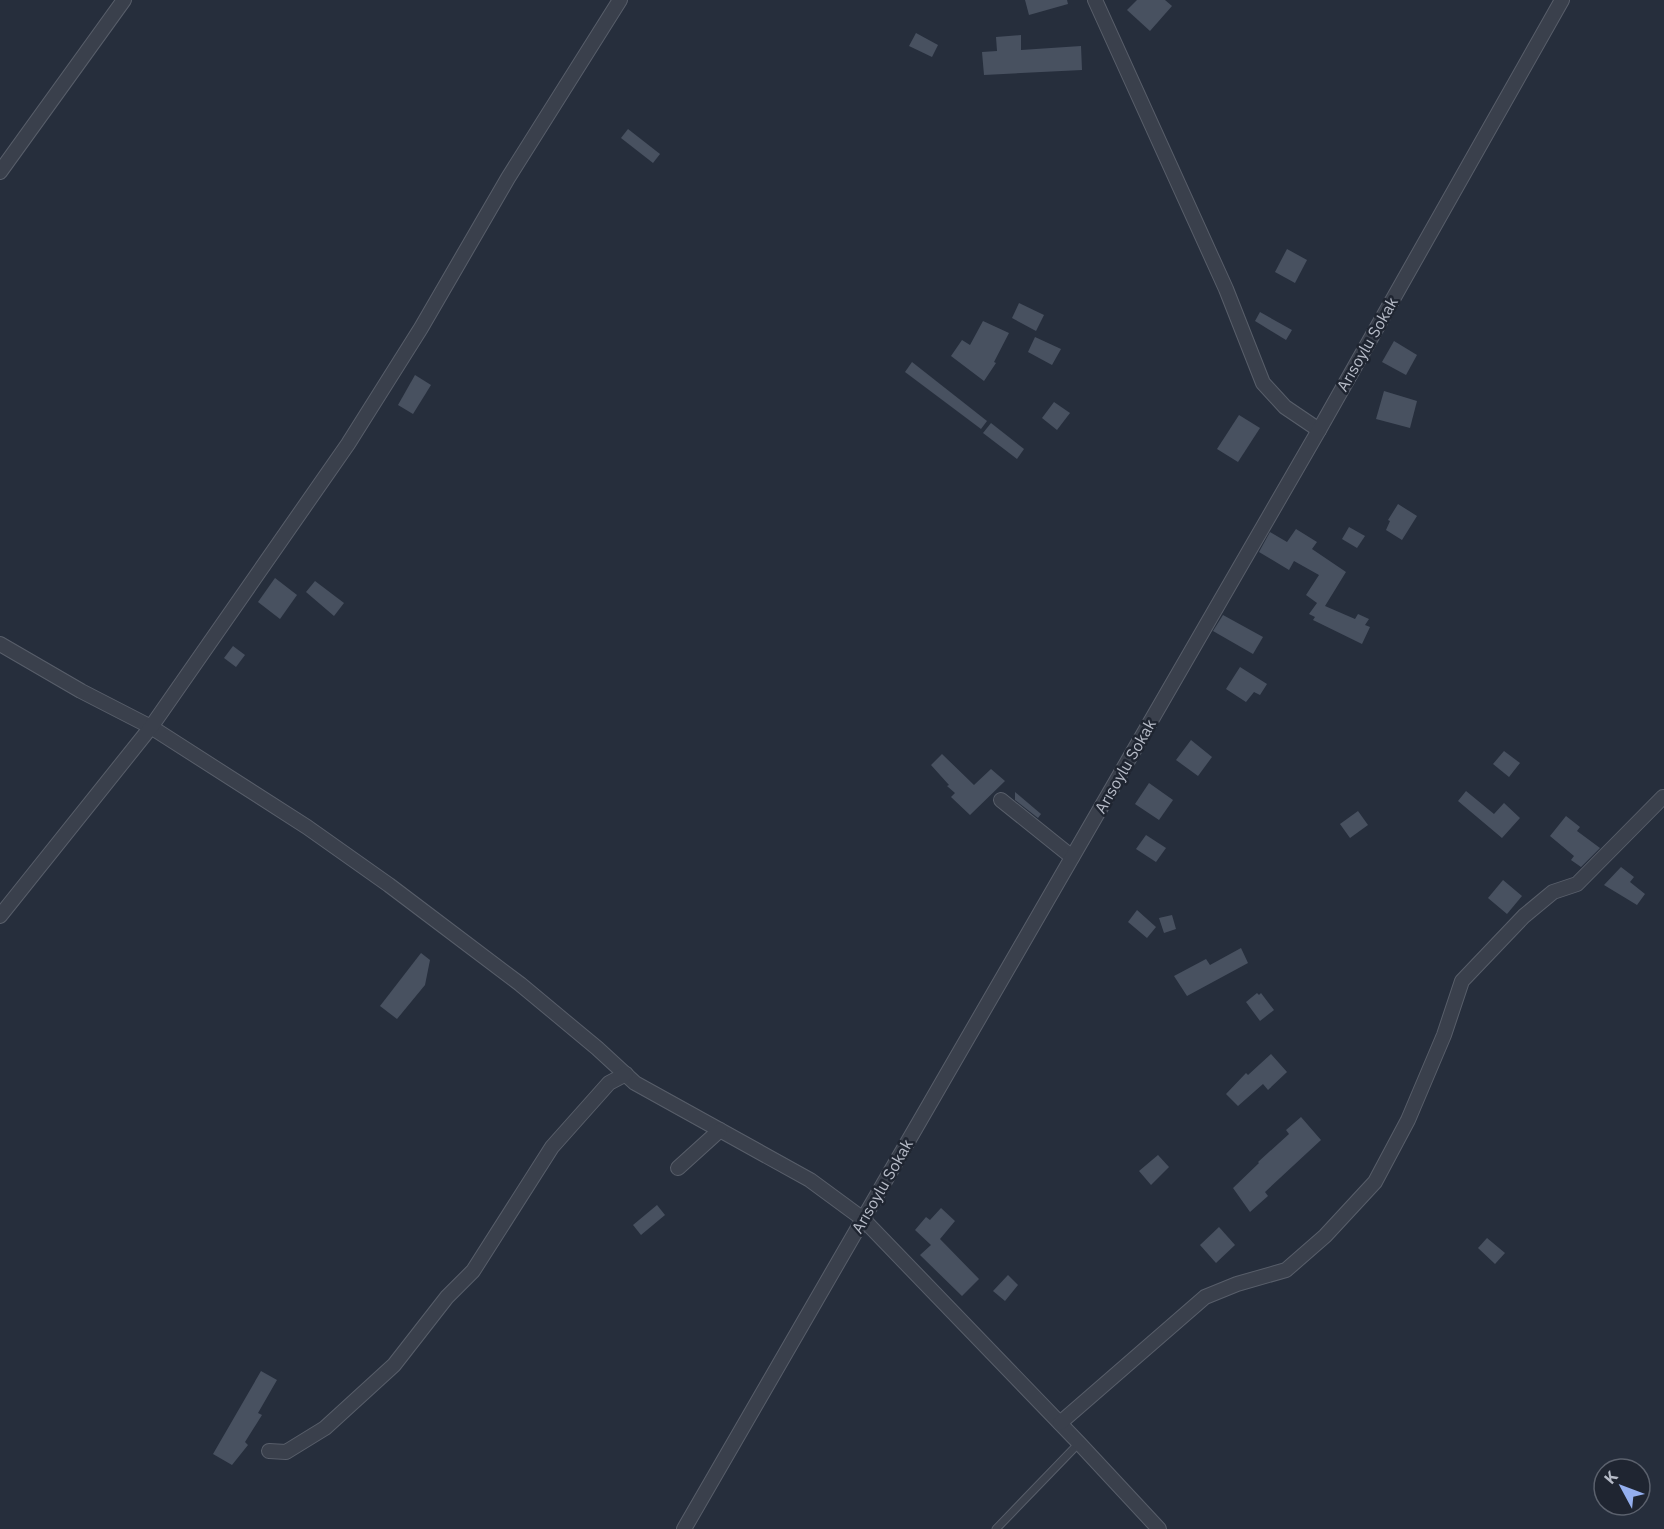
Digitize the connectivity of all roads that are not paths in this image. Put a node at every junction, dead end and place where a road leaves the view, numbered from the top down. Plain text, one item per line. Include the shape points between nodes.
1 (124, 0) edge
2 (620, 0) edge
3 (1095, 0) edge
4 (1562, 0) edge
5 (0, 172) edge
6 (1319, 430) junction
7 (0, 644) edge
8 (151, 727) junction
9 (1663, 797) edge
10 (1001, 800) dead end
11 (1072, 857) junction
12 (0, 916) edge
13 (626, 1074) junction
14 (720, 1130) junction
15 (678, 1168) dead end
16 (863, 1219) junction
17 (1060, 1423) junction
18 (1079, 1443) junction
19 (269, 1451) dead end
20 (684, 1529) edge
21 (996, 1529) edge
22 (1159, 1529) edge

1 - 5 street
2 - 8 street via 507,178 421,328 348,444
3 - 6 street via 1226,289 1263,383 1285,407
4 - 6 street, Arısoylu Sokak
6 - 11 street, Arısoylu Sokak
7 - 8 street
8 - 12 street
8 - 13 street via 389,885 520,984
9 - 17 street via 1577,884 1553,892 1524,916 1462,981 1444,1035 1392,1151 1375,1182 1325,1236 1286,1270 1205,1297
10 - 11 street
11 - 16 street, Arısoylu Sokak
13 - 14 street via 635,1083
13 - 19 street via 609,1083 552,1147 472,1271 394,1365 325,1428 286,1452
14 - 15 street
14 - 16 street via 810,1180
16 - 17 street
16 - 20 street, Arısoylu Sokak
17 - 18 street
18 - 21 lane
18 - 22 street

